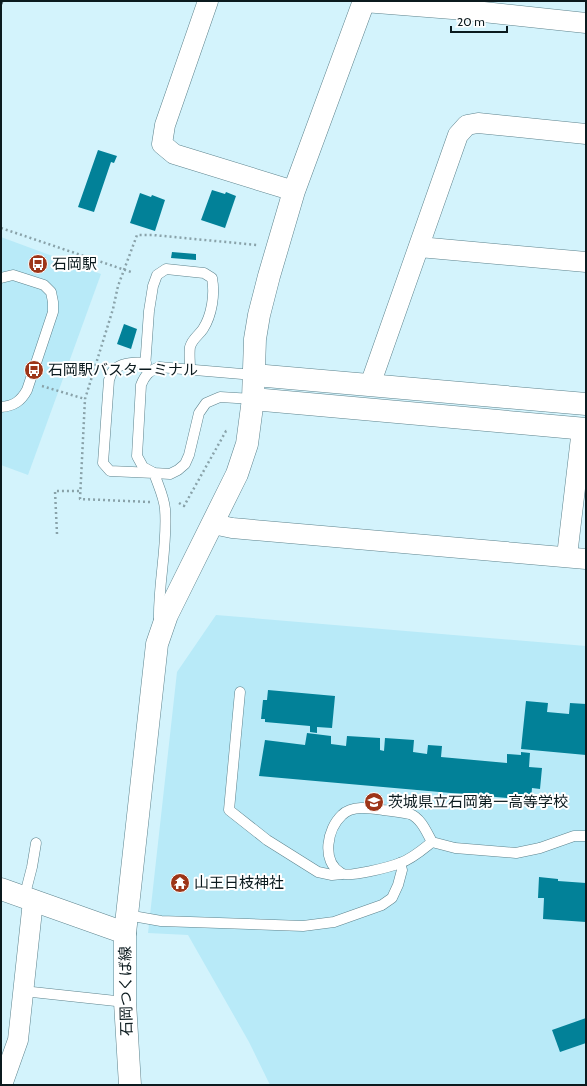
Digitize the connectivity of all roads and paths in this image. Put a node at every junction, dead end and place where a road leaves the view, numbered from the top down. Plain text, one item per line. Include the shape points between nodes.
1 (208, 1) edge
2 (364, 1) edge
3 (467, 6) edge
4 (586, 23) edge
5 (586, 134) edge
6 (294, 191) junction
7 (1, 228) edge
8 (419, 246) junction
9 (278, 247) junction
10 (586, 262) edge
11 (124, 270) junction
12 (131, 272) dead end
13 (1, 278) edge
14 (114, 309) dead end
15 (146, 363) junction
16 (190, 369) junction
17 (254, 375) junction
18 (145, 376) junction
19 (30, 382) junction
20 (370, 385) junction
21 (85, 399) dead end
22 (253, 399) junction
23 (586, 404) edge
24 (1, 406) edge
25 (584, 429) edge
26 (232, 432) dead end
27 (154, 473) junction
28 (80, 491) dead end
29 (175, 501) dead end
30 (213, 524) junction
31 (57, 534) dead end
32 (576, 557) edge
33 (159, 638) junction
34 (240, 692) dead end
35 (586, 836) edge
36 (432, 842) junction
37 (36, 843) dead end
38 (400, 863) junction
39 (342, 874) junction
40 (1, 889) edge
41 (29, 899) junction
42 (126, 924) junction
43 (23, 991) junction
44 (125, 1002) junction
45 (2, 1085) edge
46 (130, 1085) edge

1 - 6 street via 165,125 162,144 174,154
2 - 3 street
2 - 6 street
3 - 4 street
5 - 8 street via 478,123 467,125 458,135
6 - 9 street
7 - 11 path
8 - 10 street
8 - 20 street
9 - 11 path via 153,235 137,236
9 - 17 street via 259,315
11 - 12 path
11 - 14 path
13 - 19 lane via 13,275 44,285 51,292 53,312
15 - 16 lane via 149,312 157,275 166,269 204,273 212,278 214,286 210,316 190,347
15 - 18 lane
15 - 27 lane via 132,362 120,367 113,371 109,380 103,463 110,471
16 - 17 lane
16 - 18 lane via 159,367
17 - 20 street
17 - 22 street
18 - 27 lane via 141,385 137,456 143,467
19 - 21 path
19 - 24 lane via 23,397 14,404
20 - 23 street
22 - 25 street
22 - 27 lane via 220,397 206,404 200,413 185,464 170,474
22 - 30 street via 247,444 237,474
25 - 32 street
26 - 29 path via 226,431 184,506
27 - 33 lane via 165,508 158,602
28 - 31 path via 55,491
30 - 32 street via 232,528
30 - 33 street via 167,615
33 - 42 street
34 - 39 lane via 229,810 267,840 318,872
35 - 36 lane via 574,836 516,853 455,848
36 - 38 lane via 419,853
36 - 39 lane via 424,826 411,815 369,808 354,809 342,814 330,835 327,853 332,866
37 - 41 lane
38 - 39 lane via 356,874
38 - 42 lane via 402,870 392,898 382,905 334,922 303,926 142,919
40 - 41 street, 石岡つくば線
41 - 42 street, 石岡つくば線
41 - 43 street
42 - 44 street, 石岡つくば線
43 - 44 lane
43 - 45 street via 18,1040
44 - 46 street, 石岡つくば線

